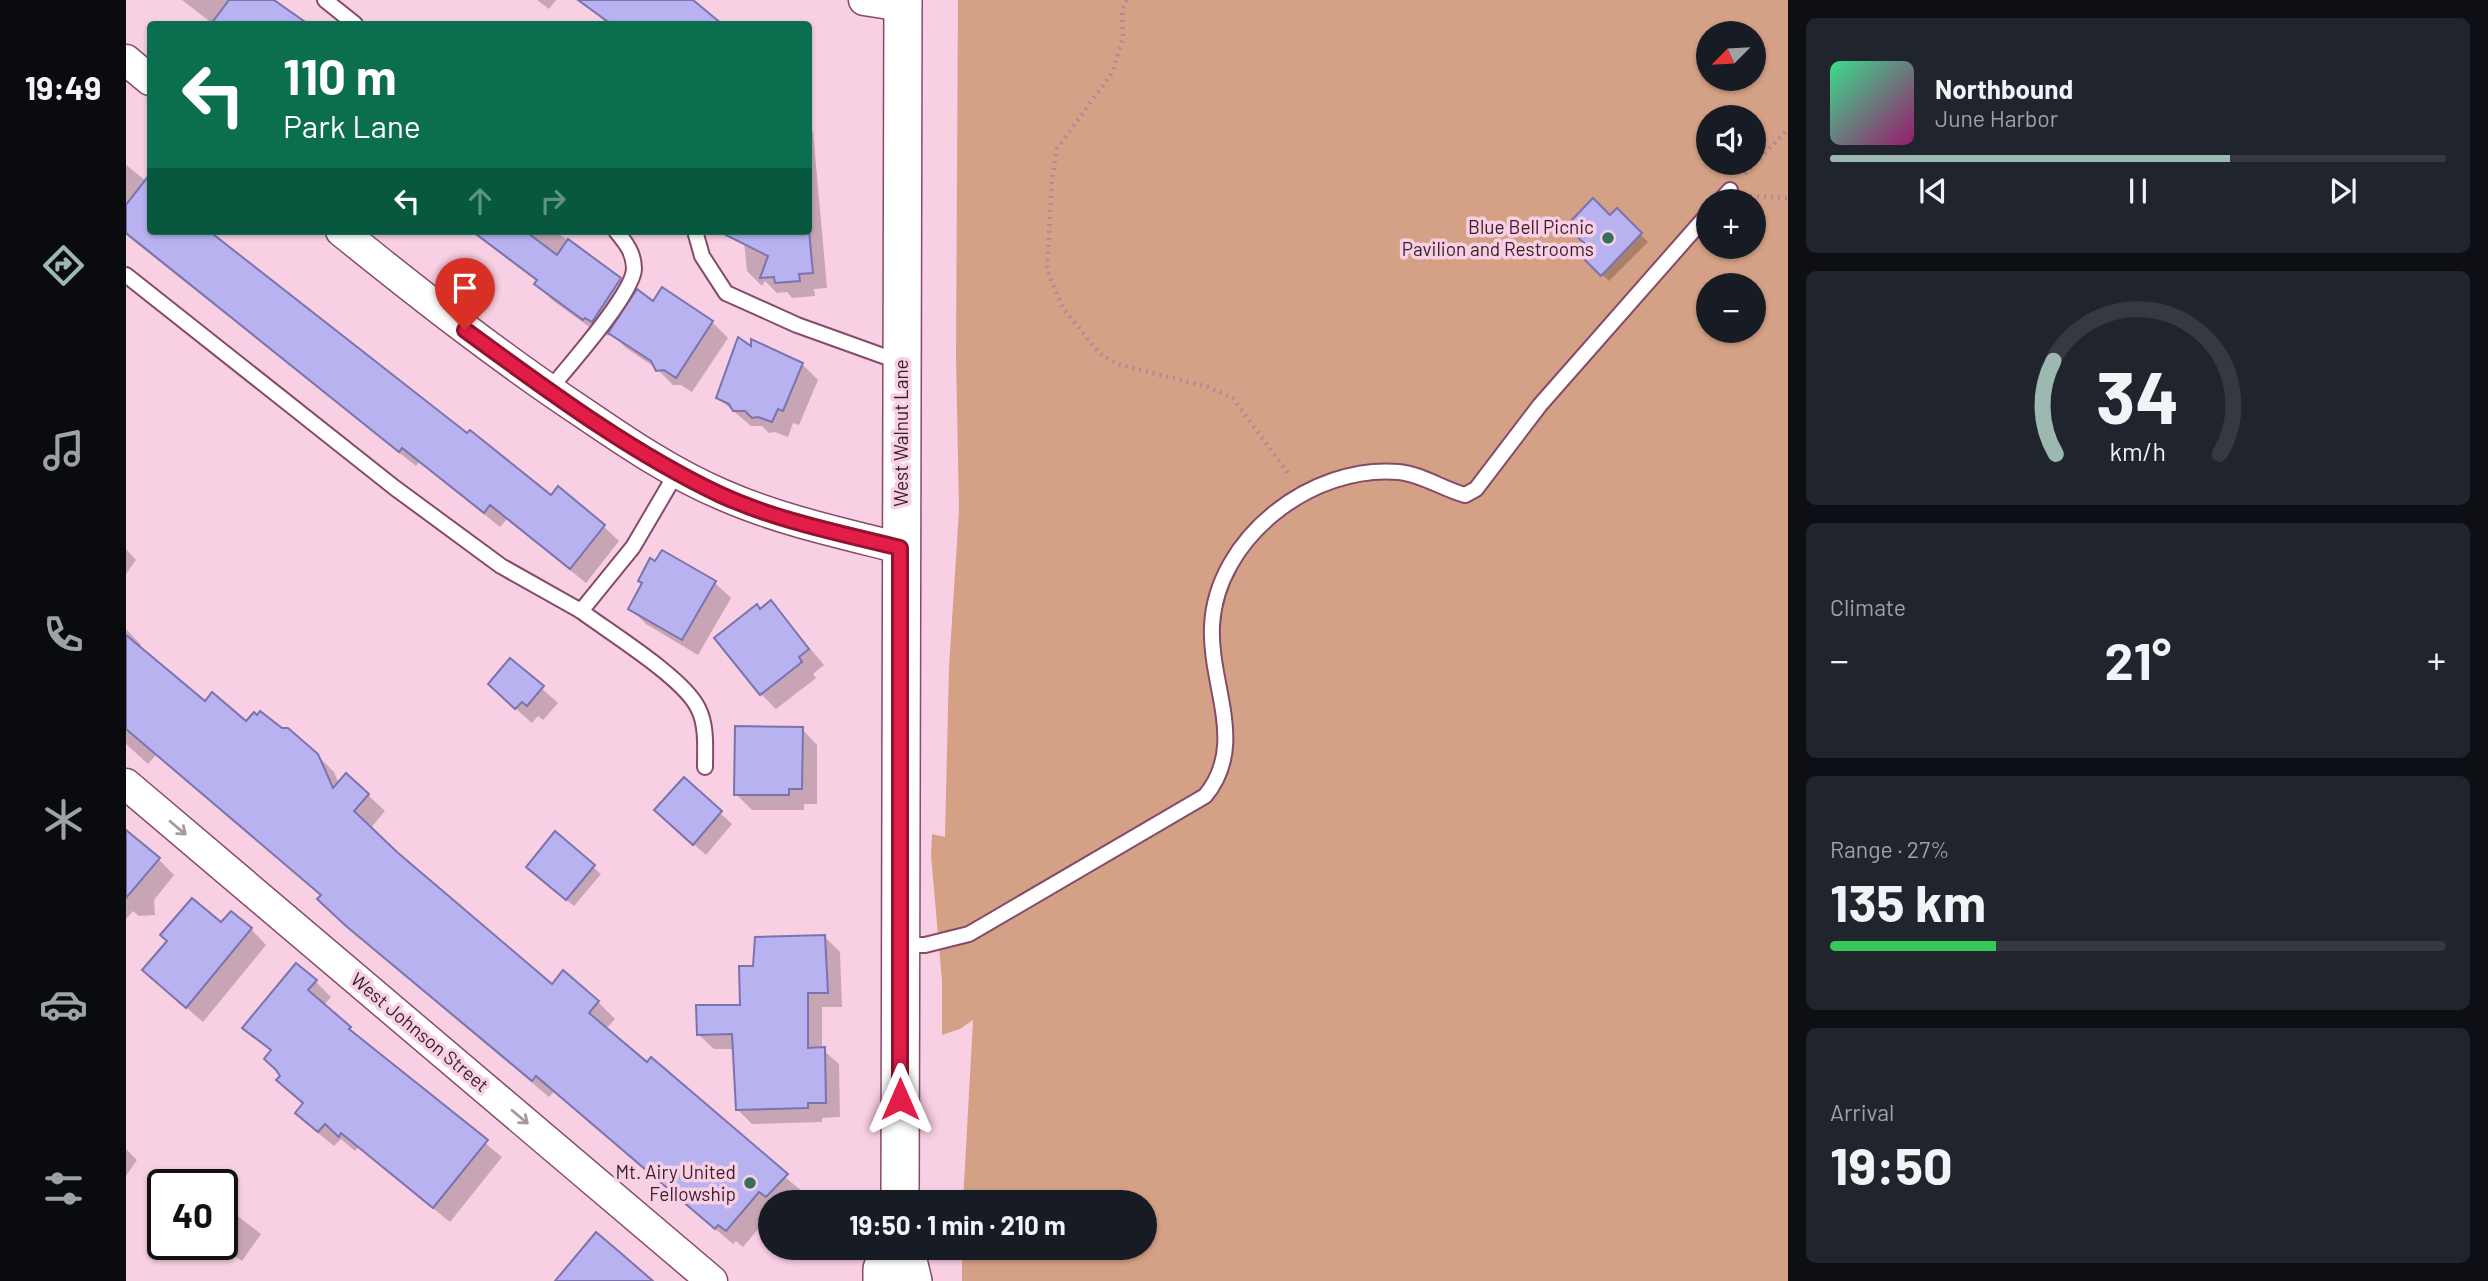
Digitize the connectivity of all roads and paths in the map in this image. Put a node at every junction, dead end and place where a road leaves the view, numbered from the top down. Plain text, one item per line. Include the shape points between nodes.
1 (325, 0) edge
2 (864, 0) edge
3 (1126, 0) edge
4 (903, 3) edge
5 (351, 21) edge
6 (126, 60) edge
7 (147, 77) edge
8 (1787, 132) edge
9 (1731, 189) edge
10 (1766, 197) edge
11 (1788, 198) edge
12 (1696, 228) edge
13 (346, 235) edge
14 (619, 235) edge
15 (696, 235) edge
16 (126, 275) edge
17 (901, 362) junction
18 (550, 390) junction
19 (677, 472) junction
20 (1303, 494) junction
21 (900, 548) junction
22 (581, 611) junction
23 (705, 767) dead end
24 (126, 784) edge
25 (900, 945) junction
26 (900, 1190) edge
27 (886, 1260) edge
28 (908, 1260) edge
29 (712, 1281) edge
30 (882, 1281) edge
31 (913, 1281) edge

1 - 5 lane
2 - 4 street
3 - 20 path via 1123,39 1112,73 1057,149 1046,270 1063,308 1099,353 1117,364 1208,387 1233,398
4 - 17 street, West Walnut Lane
6 - 7 street
8 - 9 path
10 - 11 path
12 - 20 lane via 1540,405 1476,489 1465,495 1399,472 1335,481
13 - 18 street via 465,330
14 - 18 lane via 632,250 634,272 622,297
15 - 17 lane via 702,256 726,293 797,325
16 - 22 lane via 416,504 501,566
17 - 21 street, West Walnut Lane
18 - 19 street
19 - 21 street via 766,512
19 - 22 lane via 634,547
20 - 25 lane via 1252,534 1233,557 1219,588 1212,626 1213,664 1227,756 1205,796 969,934 925,945
21 - 25 street, West Walnut Lane
22 - 23 lane via 681,685 698,708
24 -> 29 street, West Johnson Street
25 - 26 street, West Walnut Lane
27 - 30 street
28 - 31 street

